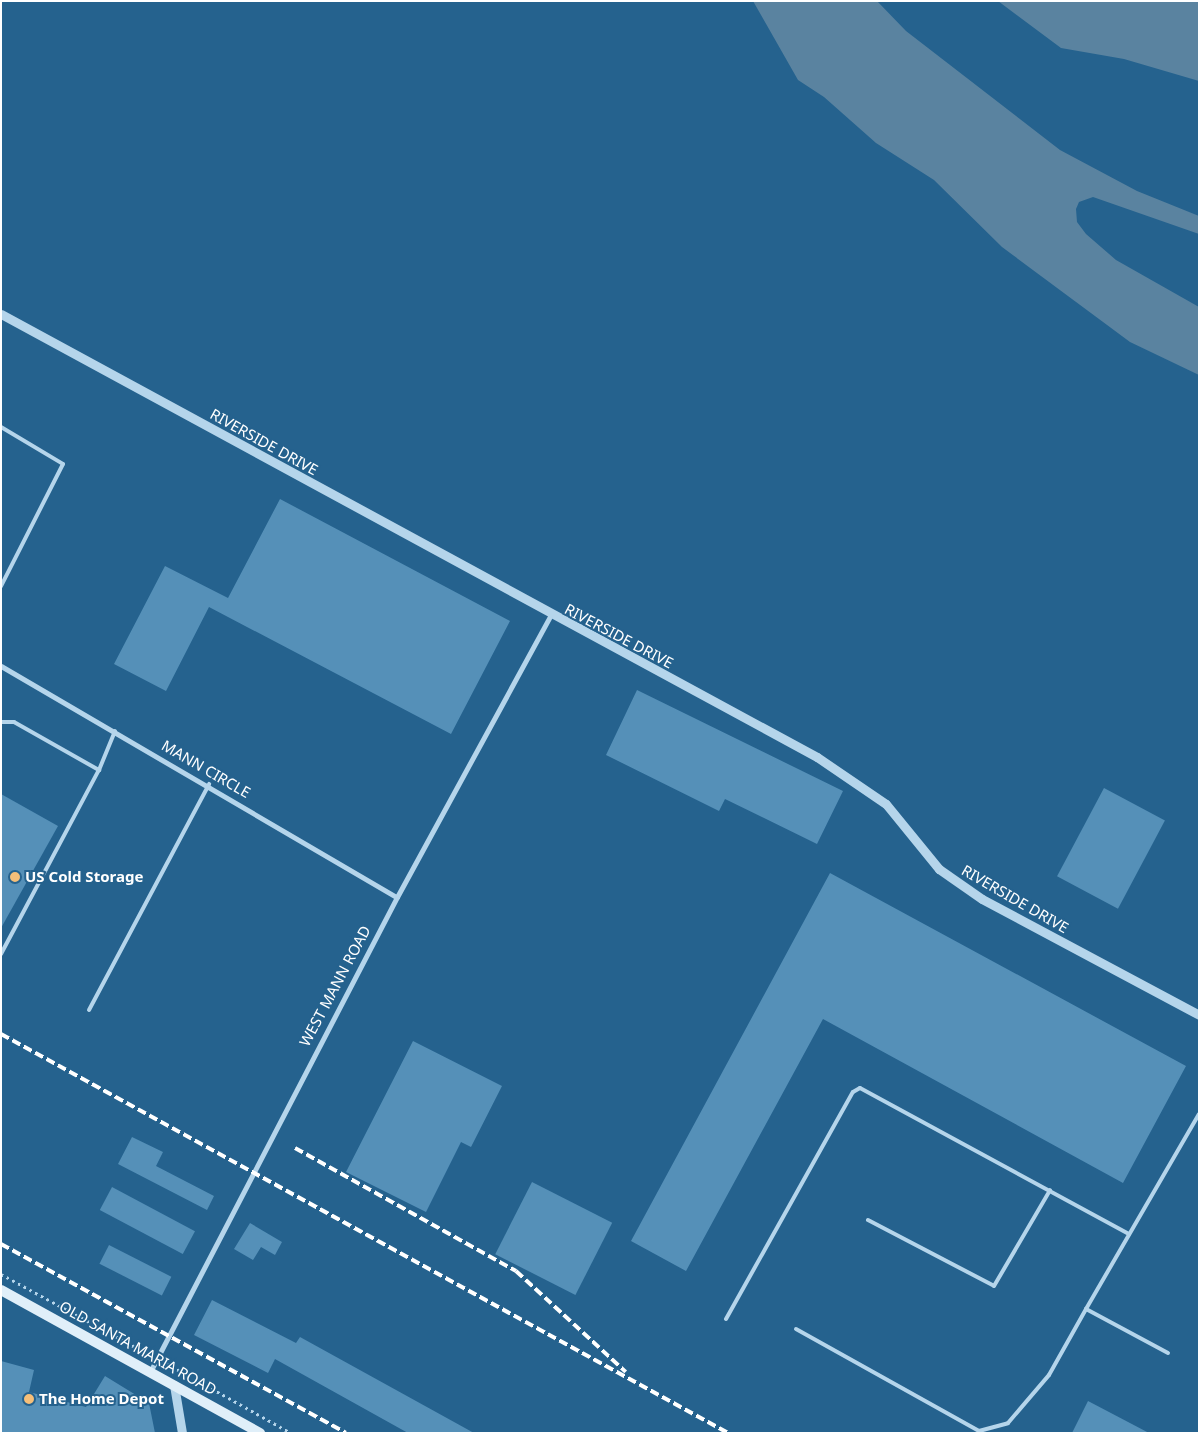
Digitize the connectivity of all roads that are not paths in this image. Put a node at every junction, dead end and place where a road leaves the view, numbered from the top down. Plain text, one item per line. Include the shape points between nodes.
1 (1, 314) edge
2 (1, 427) edge
3 (1, 586) edge
4 (551, 615) junction
5 (1, 666) edge
6 (1, 722) edge
7 (115, 731) junction
8 (99, 770) junction
9 (209, 784) junction
10 (397, 897) junction
11 (1, 954) edge
12 (89, 1010) dead end
13 (1199, 1015) edge
14 (1199, 1114) edge
15 (1050, 1190) junction
16 (868, 1220) dead end
17 (1129, 1234) junction
18 (1, 1290) edge
19 (1086, 1309) junction
20 (726, 1319) dead end
21 (796, 1329) dead end
22 (1168, 1353) dead end
23 (150, 1372) junction
24 (174, 1385) junction
25 (182, 1433) edge
26 (260, 1433) edge

1 - 4 street, RIVERSIDE DRIVE
2 - 3 lane via 62,464
4 - 10 street, WEST MANN ROAD
4 - 13 street, RIVERSIDE DRIVE via 817,757 886,804 939,869 975,894
5 - 7 street, MANN CIRCLE
6 - 8 lane via 14,722
7 - 8 lane
7 - 9 street, MANN CIRCLE
8 - 11 lane
9 - 10 street, MANN CIRCLE
9 - 12 lane
10 - 23 street, WEST MANN ROAD
14 - 17 lane
15 - 16 lane via 994,1286
15 - 17 lane
15 - 20 lane via 860,1088 853,1092
17 - 19 lane
18 - 23 main road, OLD SANTA MARIA ROAD
19 - 21 lane via 1049,1375 1008,1423 979,1431
19 - 22 lane
23 - 24 main road, OLD SANTA MARIA ROAD
24 - 25 street
24 - 26 main road, OLD SANTA MARIA ROAD

